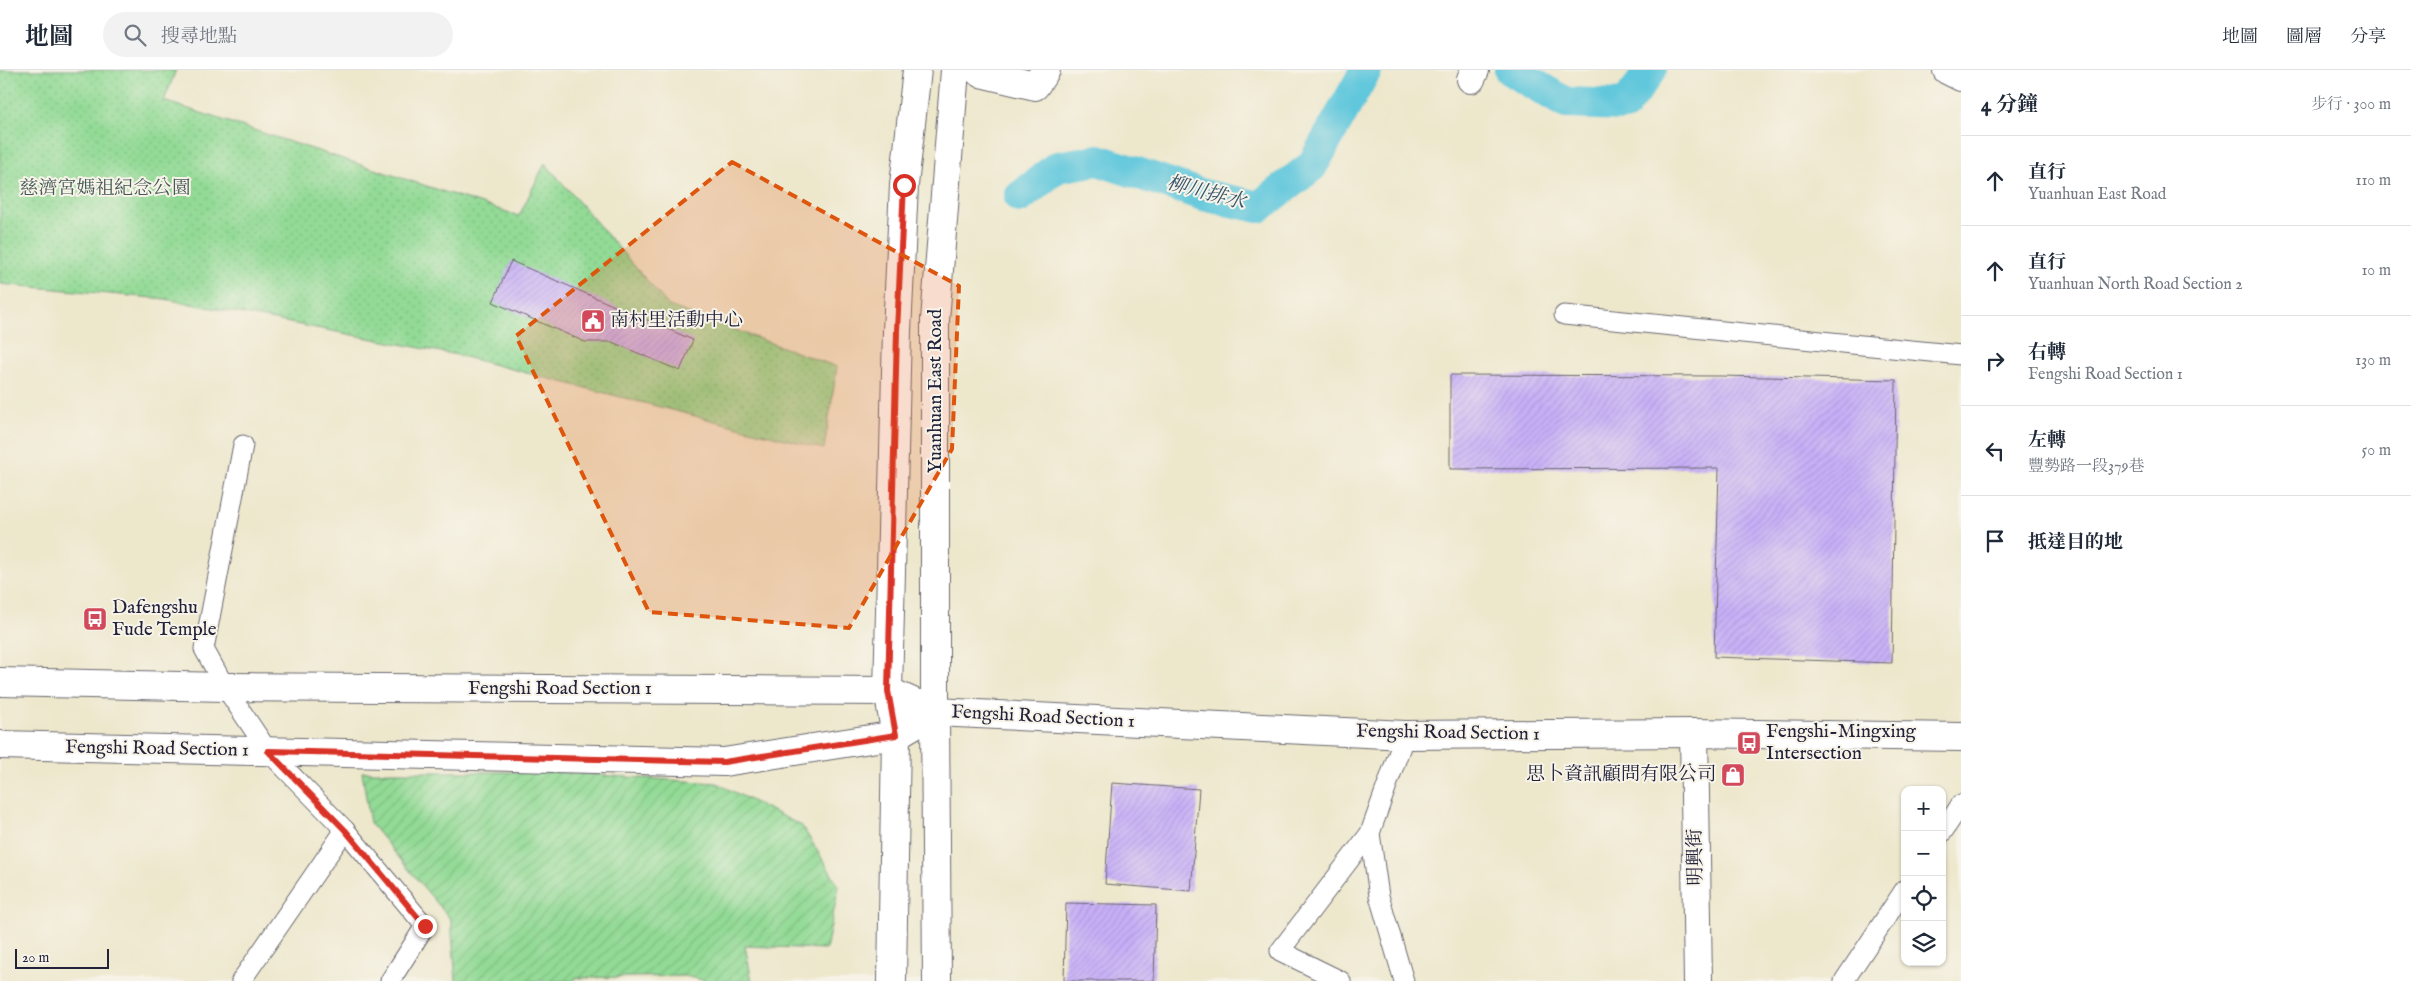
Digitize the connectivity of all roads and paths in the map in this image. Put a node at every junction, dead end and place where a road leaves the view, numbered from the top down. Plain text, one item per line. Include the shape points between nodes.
1 (917, 70) edge
2 (955, 70) edge
3 (977, 70) edge
4 (1046, 70) edge
5 (1947, 70) edge
6 (1961, 77) edge
7 (1564, 315) dead end
8 (1961, 356) edge
9 (244, 445) dead end
10 (0, 682) edge
11 (225, 687) junction
12 (888, 691) junction
13 (935, 712) junction
14 (1694, 733) junction
15 (896, 735) junction
16 (1405, 735) junction
17 (1961, 737) edge
18 (0, 745) edge
19 (268, 751) junction
20 (1961, 804) edge
21 (345, 830) junction
22 (1943, 831) edge
23 (1370, 833) junction
24 (1901, 895) edge
25 (241, 981) edge
26 (390, 981) edge
27 (892, 981) edge
28 (937, 981) edge
29 (1341, 981) edge
30 (1404, 981) edge
31 (1698, 981) edge
32 (1844, 981) edge

1 - 12 main road, Yuanhuan East Road via 904,185 898,312
2 - 13 main road, Yuanhuan East Road via 935,320
3 - 4 main road via 1035,86
5 - 6 main road
7 - 8 lane
9 - 11 lane via 204,649
10 - 11 main road, Fengshi Road Section 1
11 - 12 main road, Fengshi Road Section 1
11 - 19 lane
12 - 13 main road, Fengshi Road Section 1
12 - 15 main road, Yuanhuan East Road
13 - 15 main road, Fengshi Road Section 1
13 - 16 main road, Fengshi Road Section 1
13 - 28 main road, Yuanhuan East Road
14 - 16 main road, Fengshi Road Section 1
14 - 17 main road, Fengshi Road Section 1
14 - 31 main road, 明興街
15 - 19 main road, Fengshi Road Section 1 via 724,762
15 - 27 main road, Yuanhuan East Road
16 - 23 lane
18 - 19 main road, Fengshi Road Section 1
19 - 21 lane
20 - 22 lane
21 - 25 lane
21 - 26 lane via 425,926
23 - 29 lane via 1280,951
23 - 30 lane via 1379,896
24 - 32 lane

